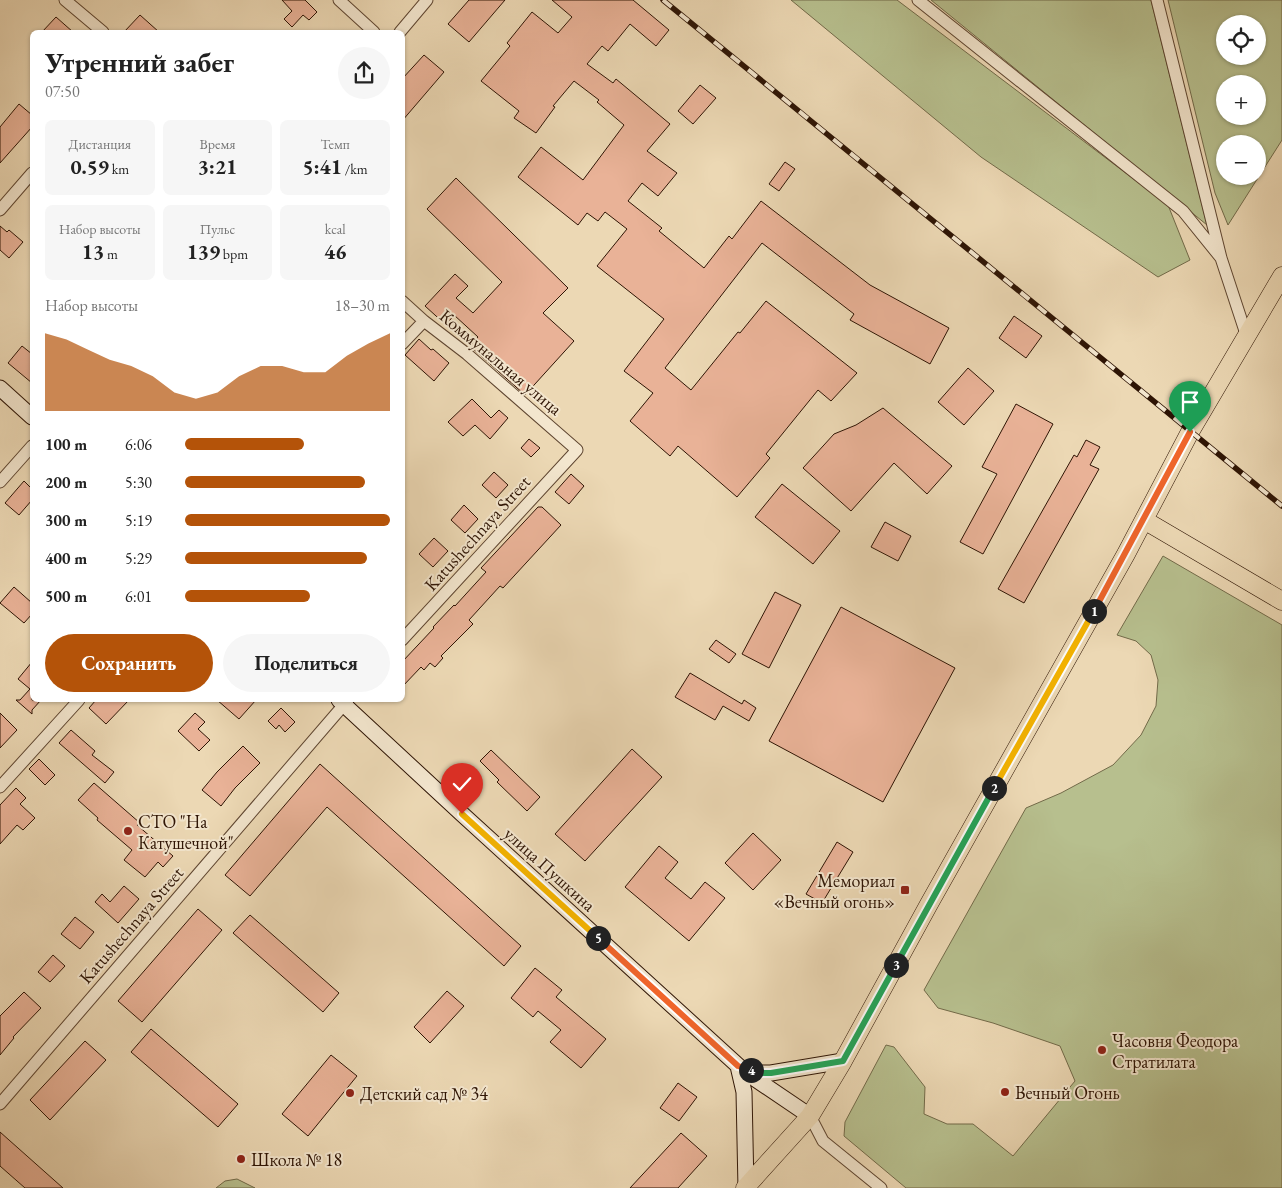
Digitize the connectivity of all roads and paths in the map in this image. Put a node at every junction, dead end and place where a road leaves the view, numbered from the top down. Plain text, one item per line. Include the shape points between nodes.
1 (65, 0) edge
2 (338, 0) edge
3 (427, 0) edge
4 (918, 0) edge
5 (1157, 0) edge
6 (100, 30) edge
7 (372, 30) edge
8 (402, 30) edge
9 (30, 175) edge
10 (0, 210) edge
11 (1221, 258) junction
12 (1282, 276) edge
13 (405, 304) edge
14 (424, 321) junction
15 (1246, 337) junction
16 (405, 341) edge
17 (0, 388) edge
18 (30, 415) edge
19 (30, 448) edge
20 (577, 450) joint
21 (0, 482) edge
22 (1144, 520) junction
23 (1282, 601) edge
24 (405, 637) edge
25 (77, 702) edge
26 (343, 702) edge
27 (345, 702) edge
28 (0, 787) edge
29 (843, 1061) junction
30 (738, 1066) junction
31 (0, 1104) edge
32 (810, 1116) junction
33 (746, 1188) edge
34 (881, 1188) edge

1 - 6 street
2 - 7 street
3 - 8 street
4 - 11 street via 1183,212
5 - 11 street
9 - 10 street
11 - 15 street
12 - 15 main road
13 - 14 street, Коммунальная улица
14 - 16 street
14 - 20 street, Коммунальная улица
15 - 22 main road via 1190,432
17 - 18 street
19 - 21 street
20 - 24 street, Katushechnaya Street
22 - 23 main road
22 - 29 main road
25 - 28 street
26 - 31 street, Katushechnaya Street
27 - 30 street, улица Пушкина via 462,814
29 - 30 street via 771,1073
29 - 32 main road
30 - 32 street, улица Пушкина
30 - 33 street via 744,1092
32 - 33 main road
32 - 34 street via 823,1141

